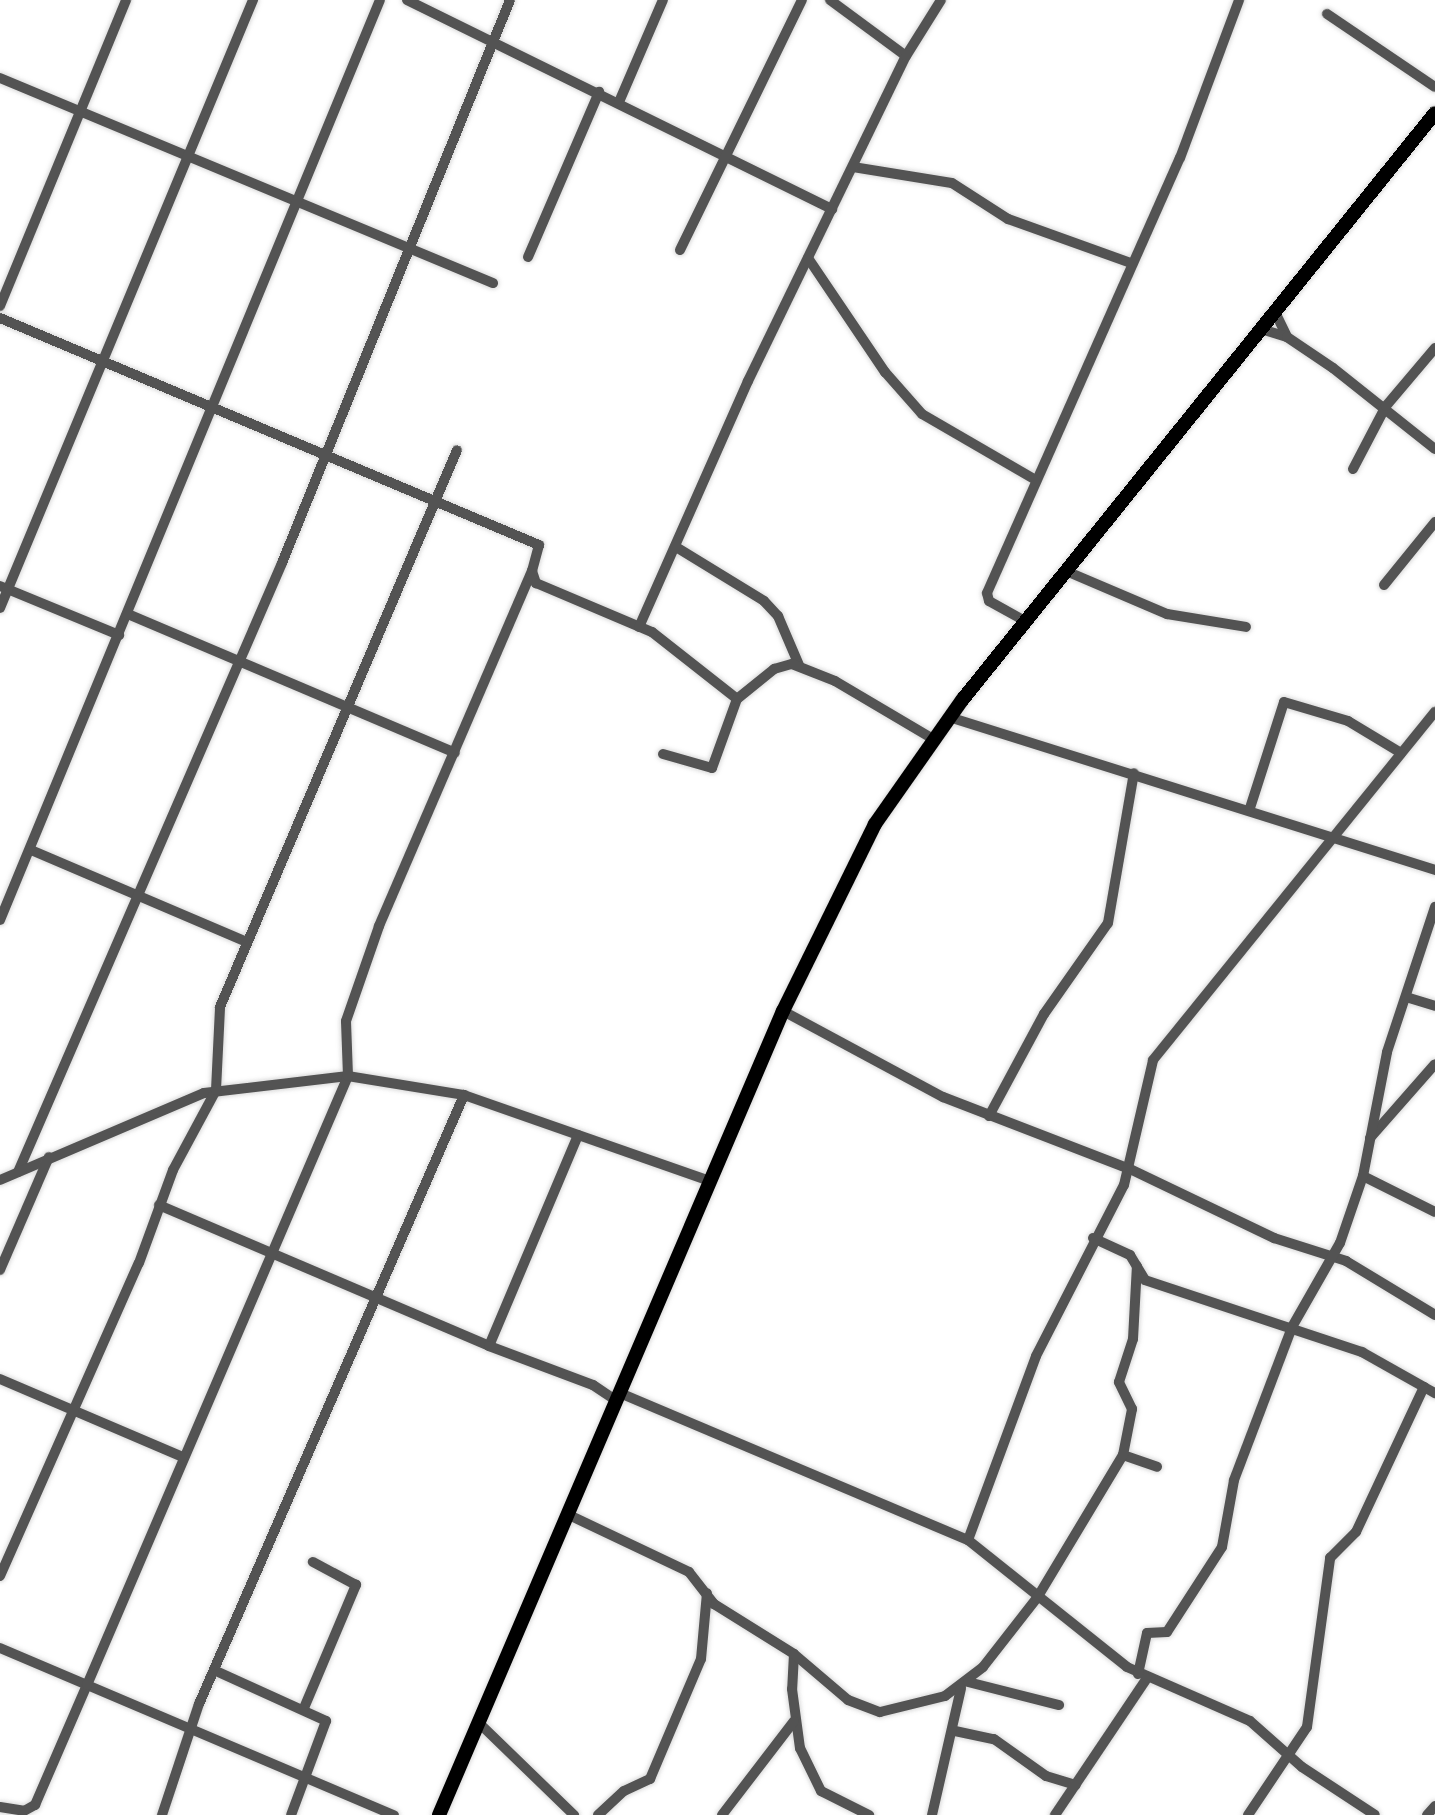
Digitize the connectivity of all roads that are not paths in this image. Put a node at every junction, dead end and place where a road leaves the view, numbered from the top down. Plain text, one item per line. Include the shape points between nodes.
1 (126, 0) edge
2 (253, 0) edge
3 (380, 0) edge
4 (407, 0) edge
5 (510, 0) edge
6 (663, 0) edge
7 (802, 0) edge
8 (830, 0) edge
9 (941, 0) edge
10 (1239, 0) edge
11 (1326, 14) dead end
12 (493, 39) junction
13 (906, 56) junction
14 (0, 78) edge
15 (1435, 87) edge
16 (599, 92) junction
17 (619, 102) junction
18 (80, 111) junction
19 (1435, 113) edge
20 (725, 155) junction
21 (188, 157) junction
22 (853, 167) junction
23 (297, 203) junction
24 (832, 209) junction
25 (407, 247) junction
26 (680, 250) dead end
27 (528, 257) dead end
28 (808, 258) junction
29 (1131, 263) junction
30 (493, 283) dead end
31 (0, 306) edge
32 (1275, 312) junction
33 (0, 318) edge
34 (1261, 329) junction
35 (1287, 337) junction
36 (1435, 348) edge
37 (102, 362) junction
38 (1386, 406) junction
39 (213, 408) junction
40 (1435, 449) edge
41 (457, 450) dead end
42 (322, 451) junction
43 (1353, 469) dead end
44 (1034, 479) junction
45 (435, 502) junction
46 (1435, 522) edge
47 (677, 547) junction
48 (1066, 570) junction
49 (532, 571) junction
50 (536, 583) junction
51 (1384, 585) dead end
52 (4, 588) edge
53 (524, 590) junction
54 (0, 608) edge
55 (128, 614) junction
56 (1025, 621) junction
57 (639, 627) junction
58 (1246, 627) dead end
59 (119, 635) junction
60 (240, 659) junction
61 (799, 666) junction
62 (737, 699) junction
63 (348, 704) junction
64 (1435, 712) edge
65 (949, 717) junction
66 (933, 739) junction
67 (455, 753) junction
68 (1401, 753) junction
69 (663, 754) dead end
70 (1134, 773) junction
71 (1250, 808) junction
72 (1331, 833) junction
73 (31, 850) junction
74 (1435, 870) edge
75 (138, 894) junction
76 (1435, 907) edge
77 (0, 920) edge
78 (247, 942) junction
79 (1406, 997) junction
80 (1435, 1006) edge
81 (783, 1011) junction
82 (1435, 1064) edge
83 (348, 1076) junction
84 (216, 1090) junction
85 (464, 1095) junction
86 (989, 1116) junction
87 (578, 1135) junction
88 (1368, 1140) junction
89 (49, 1157) junction
90 (1130, 1169) junction
91 (18, 1172) junction
92 (1363, 1176) junction
93 (0, 1180) edge
94 (709, 1181) junction
95 (159, 1205) junction
96 (1435, 1212) edge
97 (1093, 1238) junction
98 (269, 1254) junction
99 (1333, 1257) junction
100 (1137, 1266) junction
101 (0, 1270) edge
102 (380, 1300) junction
103 (1435, 1315) edge
104 (1292, 1327) junction
105 (489, 1346) junction
106 (0, 1379) edge
107 (1424, 1387) junction
108 (1435, 1392) edge
109 (619, 1397) junction
110 (69, 1409) junction
111 (1123, 1455) junction
112 (183, 1457) junction
113 (1157, 1467) dead end
114 (569, 1515) junction
115 (968, 1540) junction
116 (313, 1562) dead end
117 (0, 1576) edge
118 (707, 1593) junction
119 (1037, 1598) junction
120 (0, 1648) edge
121 (794, 1654) junction
122 (216, 1671) junction
123 (1142, 1676) junction
124 (87, 1685) junction
125 (964, 1685) junction
126 (1059, 1705) dead end
127 (304, 1708) junction
128 (794, 1721) junction
129 (478, 1722) junction
130 (193, 1729) junction
131 (954, 1731) junction
132 (1288, 1755) junction
133 (306, 1777) junction
134 (1076, 1785) junction
135 (1435, 1806) edge
136 (0, 1807) edge
137 (162, 1815) edge
138 (291, 1815) edge
139 (394, 1815) edge
140 (439, 1815) edge
141 (575, 1815) edge
142 (598, 1815) edge
143 (722, 1815) edge
144 (869, 1815) edge
145 (932, 1815) edge
146 (1055, 1815) edge
147 (1248, 1815) edge
148 (1376, 1815) edge
149 (1427, 1815) edge

1 - 18 street
2 - 21 street
3 - 23 street
4 - 12 street
5 - 12 street
6 - 17 street
7 - 20 street
8 - 13 street
9 - 13 street
10 - 29 street via 1212,82
11 - 15 street
12 - 16 street
12 - 25 street
13 - 22 street
14 - 18 street
16 - 17 street
16 - 27 street
17 - 20 street
18 - 21 street
18 - 31 street
19 - 32 main road
20 - 24 street
20 - 26 street
21 - 23 street
21 - 37 street
22 - 24 street
22 - 29 street via 952,183 1008,219
23 - 25 street
23 - 39 street
24 - 28 street
25 - 30 street
25 - 42 street
28 - 44 street via 885,372 922,414
28 - 47 street
29 - 44 street
32 - 34 main road
32 - 35 street
33 - 37 street
34 - 35 street
34 - 48 main road
35 - 38 street
36 - 38 street
37 - 39 street
37 - 52 street
38 - 40 street
38 - 43 street
39 - 42 street
39 - 55 street
41 - 45 street
42 - 45 street
42 - 60 street
44 - 56 street via 987,593 989,601
45 - 49 street via 539,545
45 - 63 street
46 - 51 street
47 - 57 street
47 - 61 street via 764,601 778,616
48 - 56 main road
48 - 58 street via 1167,614
49 - 50 street
49 - 53 street
50 - 53 street
50 - 57 street
52 - 54 street
52 - 59 street
53 - 67 street
55 - 59 street
55 - 60 street
56 - 65 main road
57 - 62 street
59 - 73 street
60 - 63 street
60 - 75 street
61 - 62 street via 774,668
61 - 66 street
62 - 69 street via 712,768
63 - 67 street
63 - 78 street
64 - 68 street
65 - 66 main road
65 - 70 street
66 - 81 main road via 875,824
67 - 83 street via 379,926 346,1021
68 - 71 street via 1348,721 1284,702
68 - 72 street
70 - 71 street
70 - 86 street via 1108,923 1044,1014
71 - 72 street
72 - 74 street
72 - 90 street via 1153,1060
73 - 75 street
73 - 77 street
75 - 78 street
75 - 91 street
76 - 79 street
78 - 84 street via 220,1007
79 - 80 street
79 - 88 street
81 - 86 street
81 - 94 main road
82 - 88 street
83 - 84 street
83 - 85 street
83 - 98 street
84 - 89 street via 162,1106
84 - 95 street
85 - 87 street
85 - 102 street
86 - 90 street
87 - 94 street
87 - 105 street
88 - 92 street
89 - 91 street
89 - 101 street
90 - 97 street
90 - 99 street via 1274,1238
91 - 93 street
92 - 96 street
92 - 99 street
94 - 109 main road
95 - 98 street
95 - 110 street via 139,1263
97 - 100 street via 1130,1255
97 - 115 street via 1036,1356
98 - 102 street
98 - 112 street
99 - 103 street
99 - 104 street
100 - 104 street via 1145,1280
100 - 111 street via 1133,1339 1119,1382 1132,1409
102 - 105 street
102 - 122 street
104 - 107 street via 1362,1352
104 - 123 street via 1234,1480 1222,1547 1167,1632 1147,1633
105 - 109 street
106 - 110 street
107 - 108 street
107 - 132 street via 1356,1532 1330,1558 1309,1717
109 - 114 main road
109 - 115 street
110 - 112 street
110 - 117 street
111 - 113 street
111 - 119 street
112 - 124 street
114 - 118 street via 689,1572
114 - 129 main road
115 - 119 street
116 - 127 street via 356,1585
118 - 121 street via 714,1604
118 - 142 street via 701,1659 650,1779 624,1791
119 - 123 street
119 - 125 street
120 - 124 street
121 - 125 street via 848,1700 880,1712
121 - 128 street
122 - 127 street
122 - 130 street
123 - 132 street via 1250,1721
123 - 134 street
124 - 130 street
124 - 136 street via 35,1805 24,1811
125 - 126 street
125 - 131 street
127 - 133 street via 326,1726
128 - 143 street
128 - 144 street via 821,1791
129 - 140 main road
129 - 141 street
130 - 133 street
130 - 137 street
131 - 134 street via 994,1740 1046,1776
131 - 145 street
132 - 147 street
132 - 148 street
133 - 138 street
133 - 139 street
134 - 146 street
135 - 149 street

